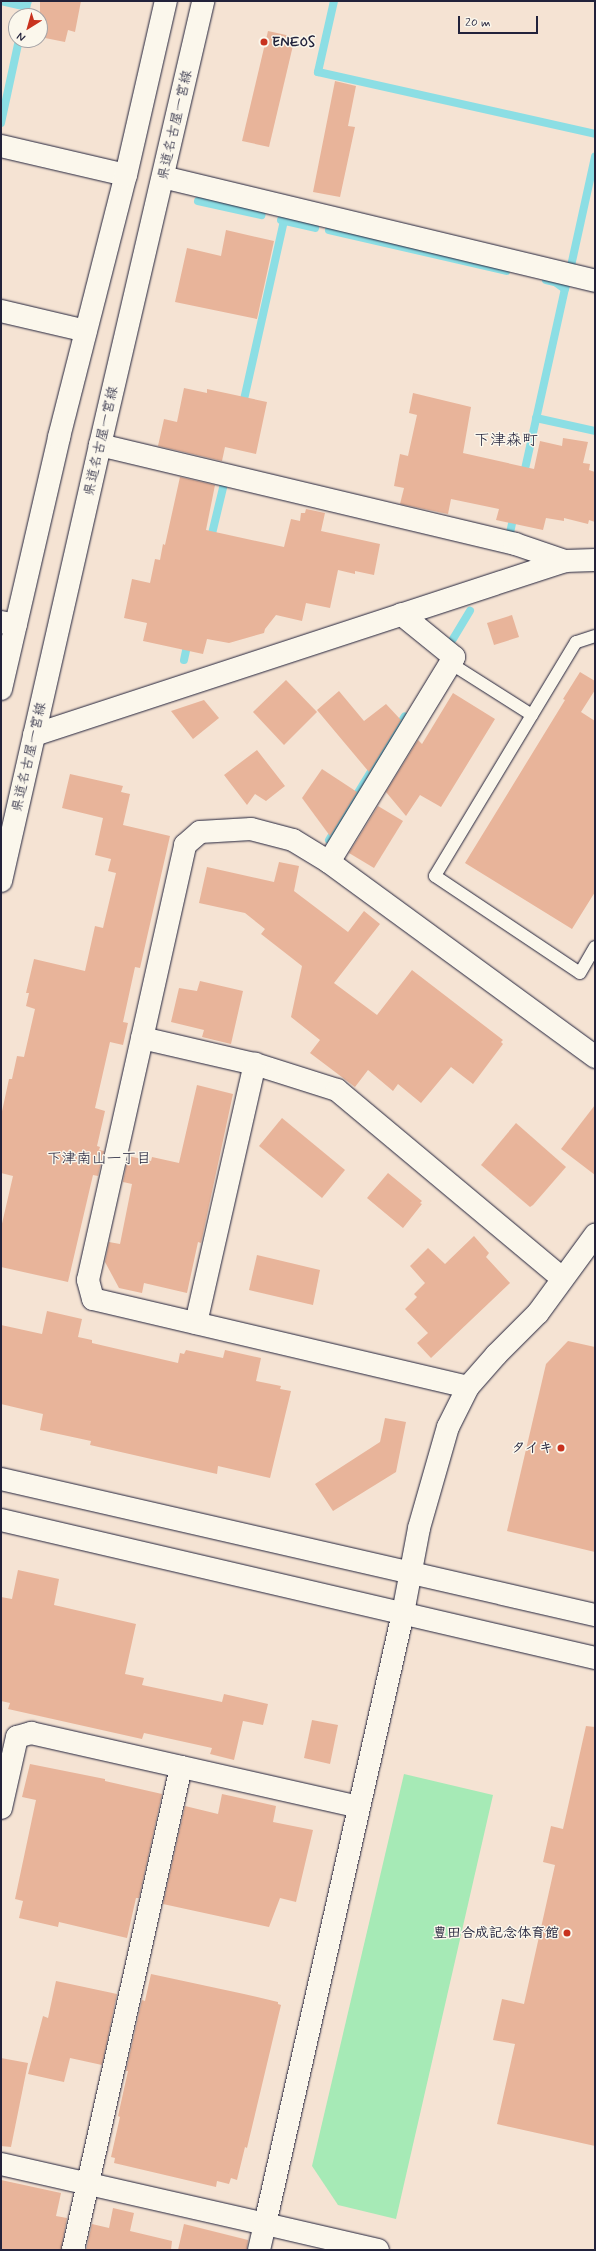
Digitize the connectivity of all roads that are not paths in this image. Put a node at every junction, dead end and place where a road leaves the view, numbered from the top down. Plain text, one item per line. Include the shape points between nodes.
1 (166, 1) edge
2 (203, 1) edge
3 (1, 146) edge
4 (126, 175) junction
5 (163, 177) junction
6 (595, 280) edge
7 (1, 311) edge
8 (86, 331) junction
9 (100, 445) junction
10 (595, 560) edge
11 (565, 561) junction
12 (401, 614) junction
13 (8, 624) edge
14 (595, 636) edge
15 (450, 663) junction
16 (1, 689) edge
17 (532, 715) junction
18 (34, 735) junction
19 (330, 862) junction
20 (1, 881) edge
21 (595, 948) edge
22 (142, 1038) junction
23 (595, 1057) edge
24 (255, 1064) junction
25 (595, 1235) edge
26 (562, 1278) junction
27 (196, 1323) junction
28 (468, 1387) junction
29 (1, 1479) edge
30 (1, 1520) edge
31 (411, 1573) junction
32 (403, 1613) junction
33 (595, 1615) edge
34 (595, 1658) edge
35 (181, 1767) junction
36 (359, 1807) junction
37 (1, 1808) edge
38 (1, 2164) edge
39 (88, 2184) junction
40 (265, 2224) junction
41 (73, 2250) edge
42 (259, 2250) edge
43 (378, 2250) edge

1 - 4 street
2 - 5 street, 県道名古屋一宮線
3 - 4 street
4 - 8 street
5 - 6 street
5 - 9 street, 県道名古屋一宮線
7 - 8 street
8 - 13 street
9 - 11 street via 515,544
9 - 18 street, 県道名古屋一宮線
10 - 11 street
11 - 12 street
12 - 15 street via 454,657
12 - 18 street
13 - 16 street
14 - 17 lane via 576,642
15 - 17 lane
15 - 19 street
17 - 21 lane via 434,876 580,973
18 - 20 street, 県道名古屋一宮線
19 - 22 street via 293,840 251,829 200,832 185,845
19 - 23 street
22 - 24 street
22 - 27 street via 88,1280 93,1299
24 - 26 street via 337,1090
24 - 27 street
25 - 26 street
26 - 28 street via 538,1313
27 - 28 street
28 - 31 street via 448,1427 419,1528
29 - 31 street
30 - 32 street
31 - 32 street
31 - 33 street
32 - 34 street
32 - 36 street
35 - 36 street
35 - 37 street via 31,1733 17,1737
35 - 39 street
36 - 40 street
38 - 39 street
39 - 40 street
39 - 41 street
40 - 42 street
40 - 43 street

